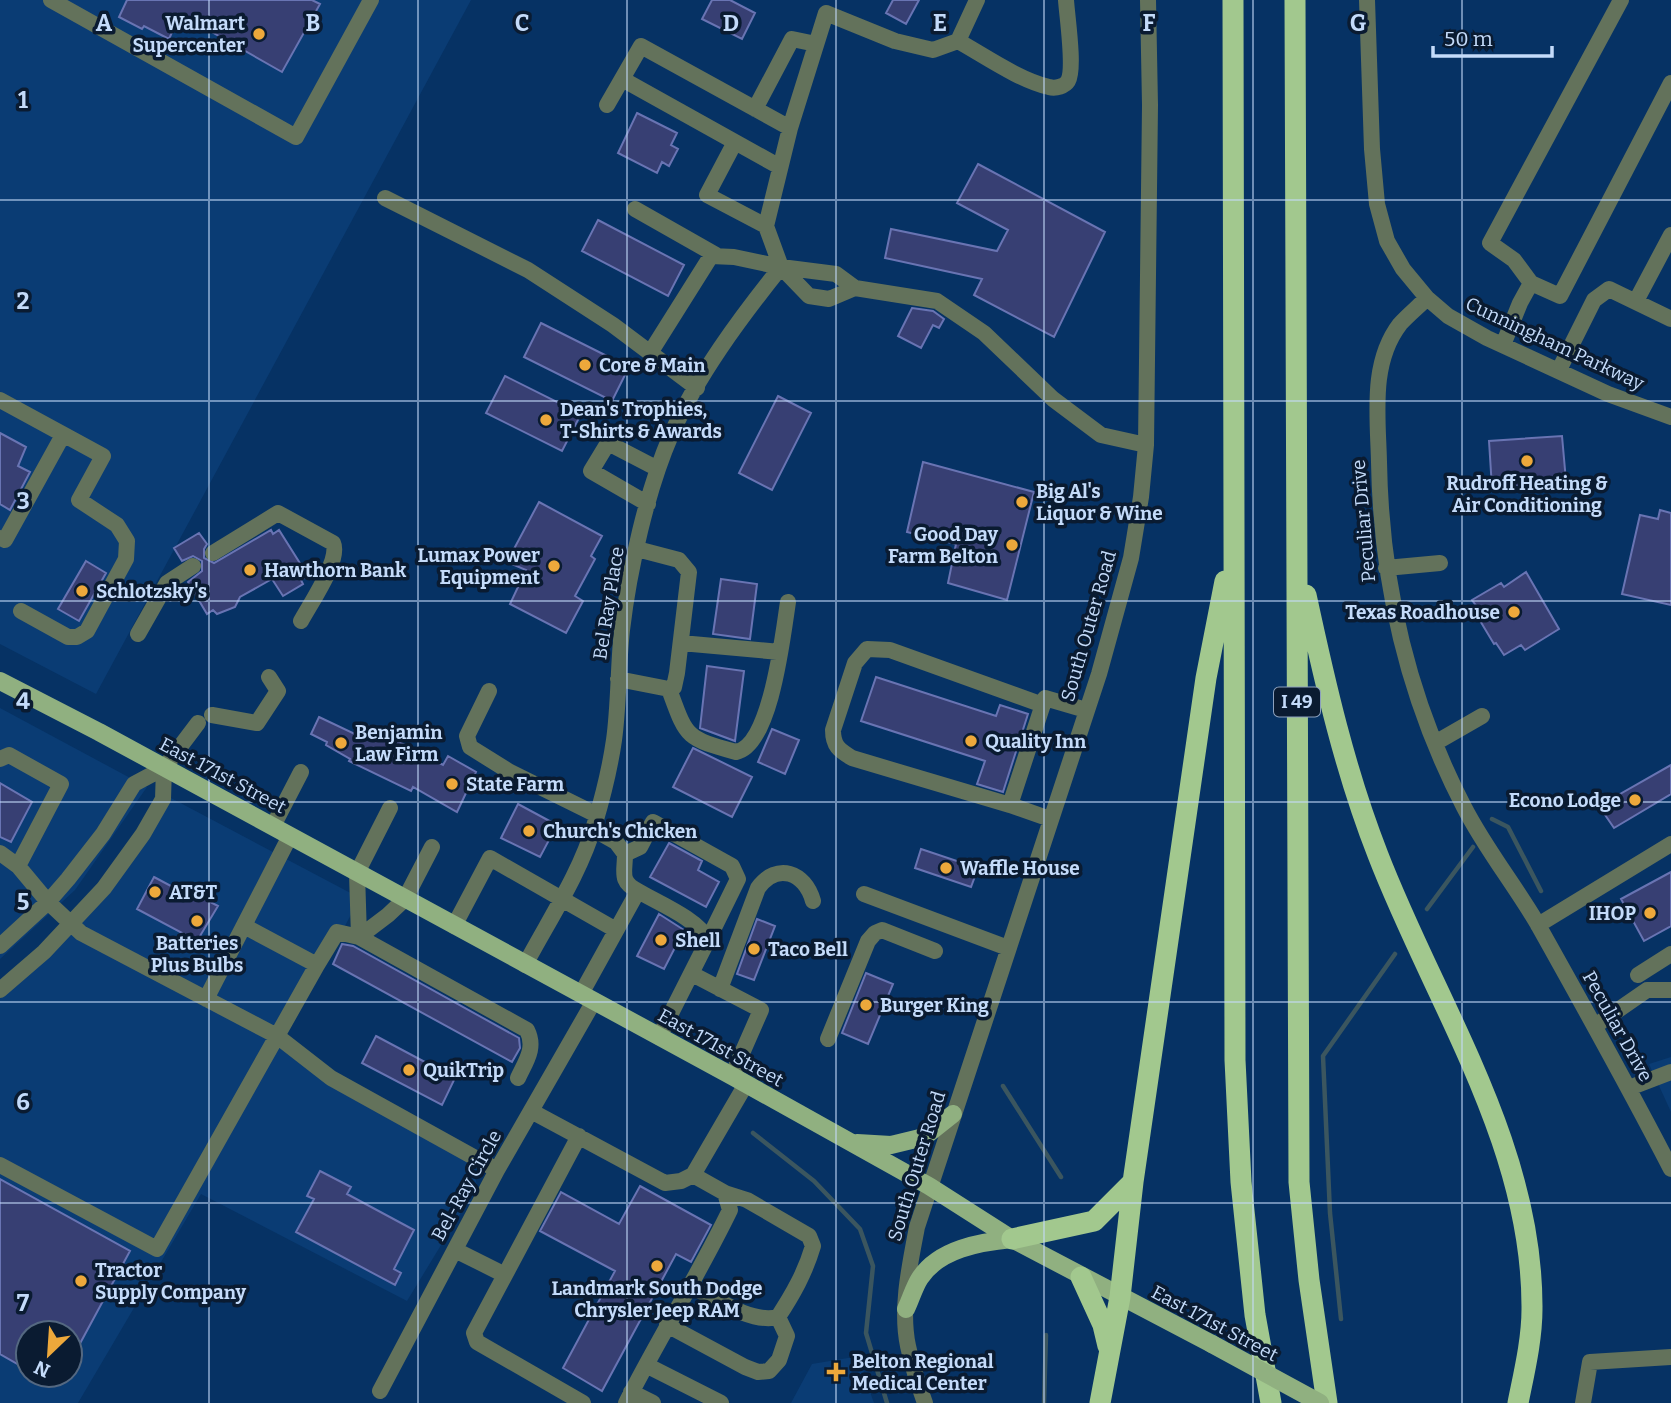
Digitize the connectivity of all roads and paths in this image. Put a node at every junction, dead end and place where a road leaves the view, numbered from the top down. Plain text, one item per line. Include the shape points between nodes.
1 (51, 0) edge
2 (371, 0) edge
3 (977, 0) edge
4 (1066, 0) edge
5 (1148, 0) edge
6 (1233, 0) edge
7 (1294, 0) edge
8 (1367, 0) edge
9 (1621, 0) edge
10 (825, 7) edge
11 (958, 41) junction
12 (816, 44) junction
13 (622, 79) junction
14 (1671, 83) edge
15 (607, 105) dead end
16 (755, 109) junction
17 (790, 128) junction
18 (735, 142) junction
19 (780, 167) junction
20 (385, 198) dead end
21 (635, 209) dead end
22 (766, 226) junction
23 (1671, 235) edge
24 (716, 255) junction
25 (780, 267) junction
26 (1531, 284) junction
27 (855, 288) junction
28 (1427, 298) junction
29 (1636, 301) junction
30 (1671, 319) edge
31 (1503, 345) junction
32 (650, 353) junction
33 (1559, 370) junction
34 (697, 388) junction
35 (0, 400) edge
36 (1671, 417) edge
37 (63, 435) junction
38 (1146, 444) junction
39 (658, 468) junction
40 (648, 504) junction
41 (1234, 534) junction
42 (0, 538) edge
43 (637, 549) junction
44 (1297, 550) junction
45 (212, 553) dead end
46 (1440, 563) dead end
47 (193, 566) dead end
48 (1386, 568) junction
49 (788, 602) dead end
50 (21, 611) dead end
51 (300, 621) dead end
52 (138, 634) dead end
53 (681, 643) junction
54 (780, 652) junction
55 (270, 677) dead end
56 (618, 678) junction
57 (0, 681) edge
58 (669, 690) junction
59 (489, 691) dead end
60 (1043, 705) junction
61 (1086, 710) junction
62 (1482, 716) dead end
63 (1435, 743) junction
64 (0, 758) edge
65 (164, 768) junction
66 (301, 772) dead end
67 (1010, 805) junction
68 (390, 808) dead end
69 (1050, 819) junction
70 (595, 822) junction
71 (274, 827) junction
72 (290, 836) junction
73 (1671, 844) edge
74 (432, 847) dead end
75 (0, 853) edge
76 (625, 853) junction
77 (18, 866) junction
78 (358, 873) junction
79 (638, 891) junction
80 (864, 894) dead end
81 (563, 898) junction
82 (405, 899) junction
83 (813, 901) dead end
84 (48, 902) junction
85 (70, 925) junction
86 (1538, 925) junction
87 (244, 926) junction
88 (454, 926) junction
89 (616, 930) junction
90 (359, 937) junction
91 (708, 940) junction
92 (0, 946) edge
93 (1008, 948) junction
94 (935, 951) dead end
95 (1671, 954) edge
96 (317, 965) junction
97 (525, 965) junction
98 (692, 974) junction
99 (1638, 975) dead end
100 (720, 989) junction
101 (0, 990) edge
102 (1671, 990) edge
103 (587, 998) junction
104 (206, 999) junction
105 (1595, 1026) junction
106 (277, 1036) junction
107 (659, 1037) junction
108 (828, 1039) dead end
109 (1671, 1072) edge
110 (517, 1078) dead end
111 (739, 1080) junction
112 (1629, 1088) junction
113 (531, 1111) junction
114 (953, 1114) junction
115 (579, 1136) junction
116 (850, 1142) junction
117 (0, 1165) edge
118 (1671, 1169) edge
119 (497, 1170) junction
120 (693, 1175) junction
121 (1133, 1182) junction
122 (929, 1186) junction
123 (725, 1193) junction
124 (1012, 1240) junction
125 (455, 1250) junction
126 (505, 1275) junction
127 (1081, 1277) junction
128 (691, 1286) junction
129 (1120, 1297) junction
130 (906, 1308) junction
131 (778, 1317) junction
132 (667, 1325) junction
133 (1109, 1354) junction
134 (1671, 1357) edge
135 (646, 1365) junction
136 (380, 1391) dead end
137 (629, 1397) edge
138 (583, 1403) edge
139 (653, 1403) edge
140 (721, 1403) edge
141 (925, 1403) edge
142 (1100, 1403) edge
143 (1271, 1403) edge
144 (1320, 1403) edge
145 (1327, 1403) edge
146 (1518, 1403) edge
147 (1584, 1403) edge

1 - 2 street via 296,137
3 - 11 street
4 - 11 street via 1070,76 1062,86 1052,88 1016,73
5 - 38 street, South Outer Road
6 - 41 highway
7 - 44 highway, I 49
8 - 28 street via 1377,204 1387,241
9 - 26 street via 1490,243 1514,260
10 - 11 street via 895,41 933,50
10 - 12 street
12 - 16 street via 792,39
12 - 17 street
13 - 15 street
13 - 16 street via 641,46
13 - 18 street
14 - 26 street via 1560,296
16 - 17 street
17 - 19 street
18 - 19 street
18 - 22 street via 707,195
19 - 22 street
20 - 32 street via 528,270
21 - 24 street
22 - 25 street
23 - 29 street
24 - 25 street
24 - 32 street via 708,258
25 - 27 street via 836,274
25 - 27 street via 809,296 830,299
25 - 34 street, Bel Ray Place via 744,312
26 - 31 street
27 - 38 street via 937,301 984,333 1053,399 1101,435
28 - 31 street, Cunningham Parkway via 1448,316
28 - 48 street, Peculiar Drive via 1390,341 1378,382
29 - 30 street
29 - 33 street via 1609,289 1594,300
31 - 33 street, Cunningham Parkway
32 - 34 street
33 - 36 street, Cunningham Parkway
34 - 39 street, Bel Ray Place
35 - 37 street
37 - 42 street via 5,540
37 - 50 street via 103,456 79,500 117,525 127,541 126,559 94,620 77,637 68,637
38 - 61 street, South Outer Road via 1130,558
39 - 40 street, Bel Ray Place
39 - 40 street via 608,443 592,471
40 - 43 street, Bel Ray Place
41 - 121 highway via 1206,678
41 - 143 highway via 1235,1060 1241,1182 1255,1315
43 - 53 street via 678,560 689,572
43 - 56 street, Bel Ray Place
44 - 145 highway, I 49 via 1299,1182
44 - 146 highway via 1327,694 1360,805 1378,856 1476,1072 1517,1193 1530,1259 1532,1311
45 - 51 street via 278,513 333,543 333,563
46 - 48 street
47 - 52 street via 167,583
48 - 63 street, Peculiar Drive via 1406,663
49 - 54 street
53 - 54 street
53 - 58 street via 675,682
54 - 58 street via 757,736 739,752 689,734
55 - 65 street via 278,691 257,723 205,719
56 - 58 street
56 - 70 street, Bel Ray Place via 614,740
57 - 65 main road, East 171st Street
59 - 70 street via 467,736 470,747
60 - 61 street via 1045,698
60 - 67 street
60 - 67 street via 890,650 867,649 855,663 833,730 838,749 852,758
61 - 69 street, South Outer Road
62 - 63 street
63 - 86 street, Peculiar Drive via 1465,808
64 - 77 street via 9,755 61,784
65 - 71 main road, East 171st Street
65 - 84 street via 134,784 103,834
65 - 85 street via 163,799 143,834
66 - 71 street
67 - 69 street
68 - 78 street
69 - 93 street, South Outer Road
70 - 76 street
70 - 81 street, Bel Ray Place
71 - 72 main road, East 171st Street
72 - 78 main road, East 171st Street
72 - 87 street
73 - 86 street
74 - 82 street
75 - 77 street
76 - 79 street via 624,879
76 - 91 street via 640,847 653,822 732,866 738,880
77 - 84 street
78 - 82 main road, East 171st Street
78 - 90 street
79 - 89 street, Bel-Ray Circle
79 - 91 street via 695,924
80 - 93 street
81 - 88 street via 490,858
81 - 89 street
81 - 97 street, Bel Ray Place
82 - 88 main road, East 171st Street
82 - 90 street
83 - 100 street via 809,886 800,879 789,874 766,877
84 - 85 street
84 - 92 street
85 - 101 street
85 - 104 street
86 - 105 street, Peculiar Drive
87 - 96 street
87 - 104 street
88 - 97 main road, East 171st Street
89 - 103 street, Bel-Ray Circle
90 - 96 street via 337,932
90 - 110 street via 527,1030 531,1049
91 - 98 street
93 - 114 street, South Outer Road
94 - 108 street via 882,930 874,933
95 - 99 street
96 - 106 street
97 - 103 main road, East 171st Street
98 - 100 street
98 - 107 street
100 - 111 street via 761,1010
102 - 105 street via 1647,990
103 - 107 main road, East 171st Street
103 - 113 street, Bel-Ray Circle
104 - 106 street
105 - 112 street, Peculiar Drive
106 - 117 street via 157,1249
106 - 119 street via 331,1078
107 - 111 main road, East 171st Street
109 - 112 street
111 - 116 main road, East 171st Street
111 - 120 street
112 - 118 street, Peculiar Drive
113 - 115 street
113 - 119 street, Bel-Ray Circle
114 - 116 main road via 924,1137 891,1145
114 - 122 street, South Outer Road
115 - 120 street via 665,1183
115 - 126 street
116 - 122 main road, East 171st Street
119 - 125 street, Bel-Ray Circle
120 - 123 street
121 - 124 highway via 1094,1221
121 - 129 highway
122 - 124 main road, East 171st Street
122 - 130 street, South Outer Road via 912,1254
123 - 128 street via 730,1210
123 - 131 street via 747,1200 809,1236 813,1246 797,1288
124 - 127 main road, East 171st Street
124 - 130 main road via 982,1242 944,1256 920,1277
125 - 126 street
125 - 136 street, Bel-Ray Circle
126 - 138 street via 474,1333 477,1342
127 - 129 main road, East 171st Street
127 - 133 highway via 1103,1325
128 - 131 street via 753,1317
128 - 132 street
129 - 133 highway
129 - 144 main road, East 171st Street, bridge
130 - 141 street, South Outer Road via 907,1343
131 - 132 street via 787,1336 779,1360 769,1371 758,1372
132 - 135 street
133 - 142 highway
134 - 147 street via 1590,1362
135 - 137 street
135 - 140 street
137 - 139 street

